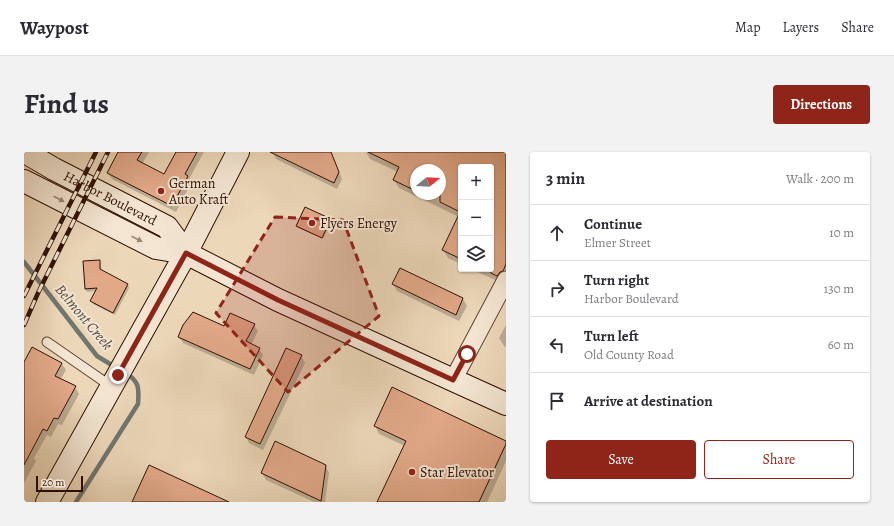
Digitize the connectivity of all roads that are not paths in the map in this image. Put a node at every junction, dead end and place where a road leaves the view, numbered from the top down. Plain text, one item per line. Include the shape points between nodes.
1 (25, 152) edge
2 (238, 152) edge
3 (24, 181) edge
4 (186, 253) junction
5 (506, 280) edge
6 (47, 342) dead end
7 (118, 375) junction
8 (453, 380) junction
9 (506, 404) edge
10 (47, 502) edge

1 - 4 main road, Harbor Boulevard via 167,227
2 - 4 main road
3 -> 4 main road, Harbor Boulevard via 156,248
4 - 7 main road
4 - 8 main road, Harbor Boulevard via 278,300
5 - 8 street
6 - 7 lane
7 - 10 main road
8 - 9 main road, Harbor Boulevard

